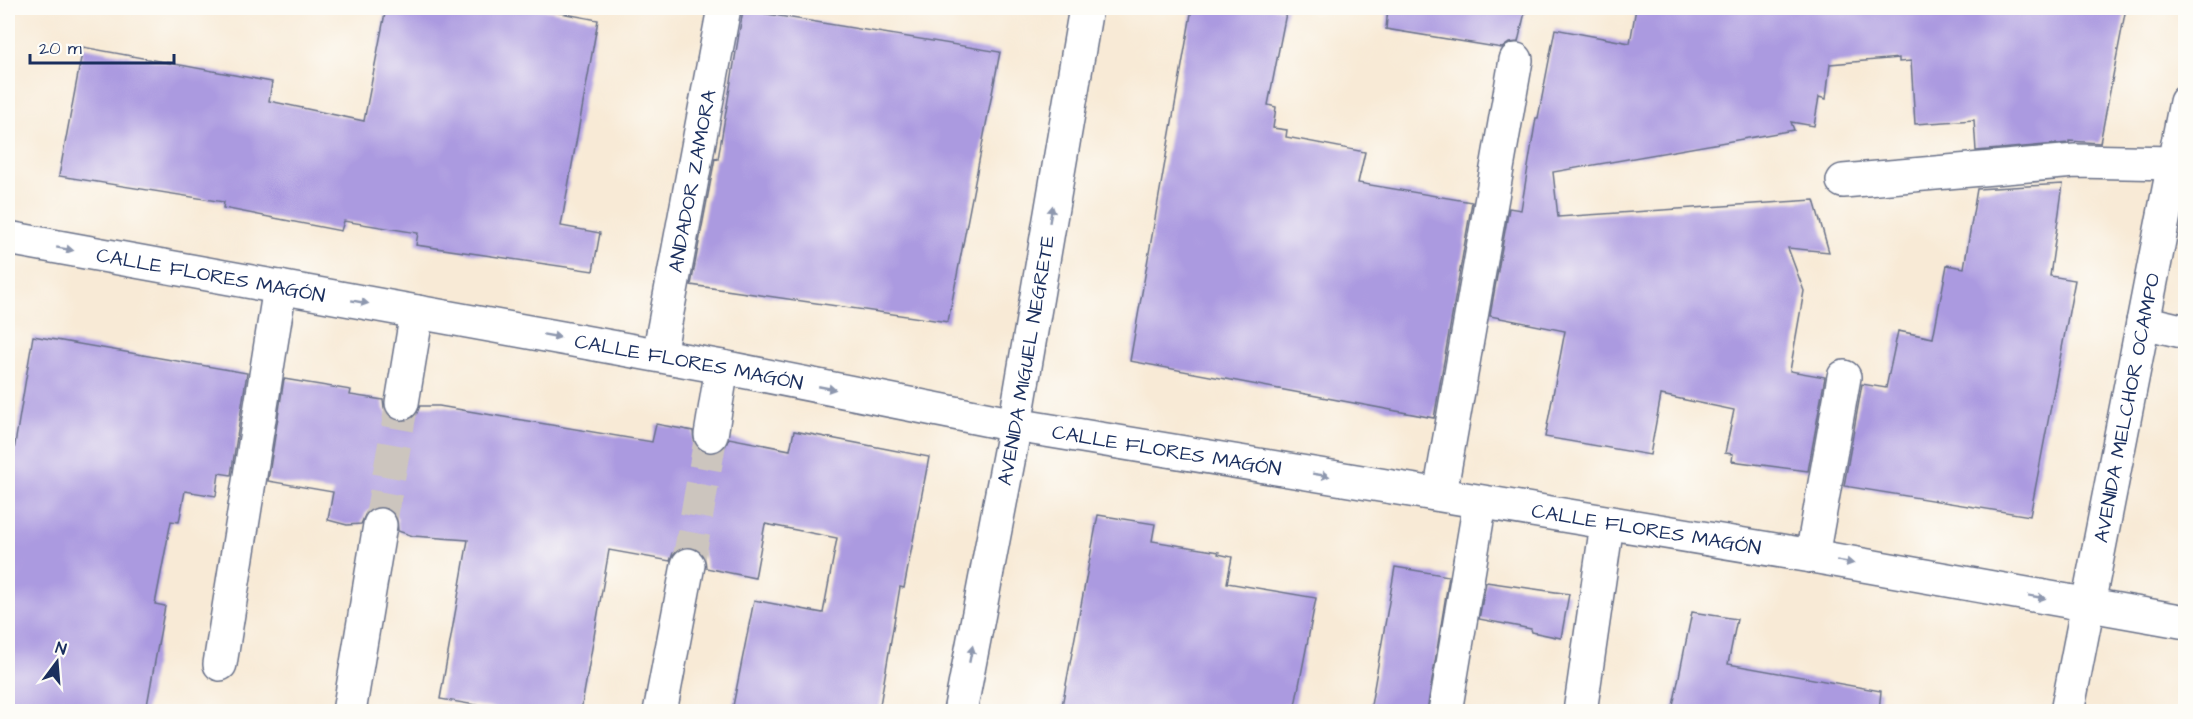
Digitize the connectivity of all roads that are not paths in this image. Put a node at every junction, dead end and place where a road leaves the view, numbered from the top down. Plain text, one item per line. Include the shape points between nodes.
1 (724, 8) edge
2 (1086, 8) edge
3 (1516, 60) dead end
4 (2186, 102) edge
5 (2174, 163) junction
6 (1842, 181) dead end
7 (8, 238) edge
8 (280, 287) junction
9 (417, 312) junction
10 (2143, 322) junction
11 (2186, 332) edge
12 (659, 356) junction
13 (722, 367) junction
14 (1844, 377) dead end
15 (402, 403) tunnel mouth
16 (1015, 425) junction
17 (711, 435) tunnel mouth
18 (1440, 494) junction
19 (1480, 502) junction
20 (1607, 524) junction
21 (380, 525) tunnel mouth
22 (1812, 556) junction
23 (688, 565) tunnel mouth
24 (2087, 606) junction
25 (2186, 622) edge
26 (220, 664) dead end
27 (350, 711) edge
28 (660, 711) edge
29 (960, 711) edge
30 (1445, 711) edge
31 (1580, 711) edge
32 (2067, 711) edge

1 - 12 street, ANDADOR ZAMORA
16 -> 2 street, AVENIDA MIGUEL NEGRETE
3 - 18 street
4 - 5 street, AVENIDA MELCHOR OCAMPO
5 - 6 street via 2075,161
5 - 10 street, AVENIDA MELCHOR OCAMPO
7 -> 8 street, CALLE FLORES MAGÓN
8 -> 9 street, CALLE FLORES MAGÓN
8 - 26 street
9 -> 12 street, CALLE FLORES MAGÓN
9 - 15 street
10 - 11 street
10 - 24 street, AVENIDA MELCHOR OCAMPO
12 - 13 street, CALLE FLORES MAGÓN
13 -> 16 street, CALLE FLORES MAGÓN
13 - 17 street
14 - 22 street
16 -> 18 street, CALLE FLORES MAGÓN
29 -> 16 street, AVENIDA MIGUEL NEGRETE
18 - 19 street, CALLE FLORES MAGÓN
19 - 20 street, CALLE FLORES MAGÓN
19 - 30 street
20 - 22 street, CALLE FLORES MAGÓN
20 - 31 street
21 - 27 street
22 -> 24 street, CALLE FLORES MAGÓN
23 - 28 street
24 - 25 street, CALLE FLORES MAGÓN
24 - 32 street, AVENIDA MELCHOR OCAMPO

